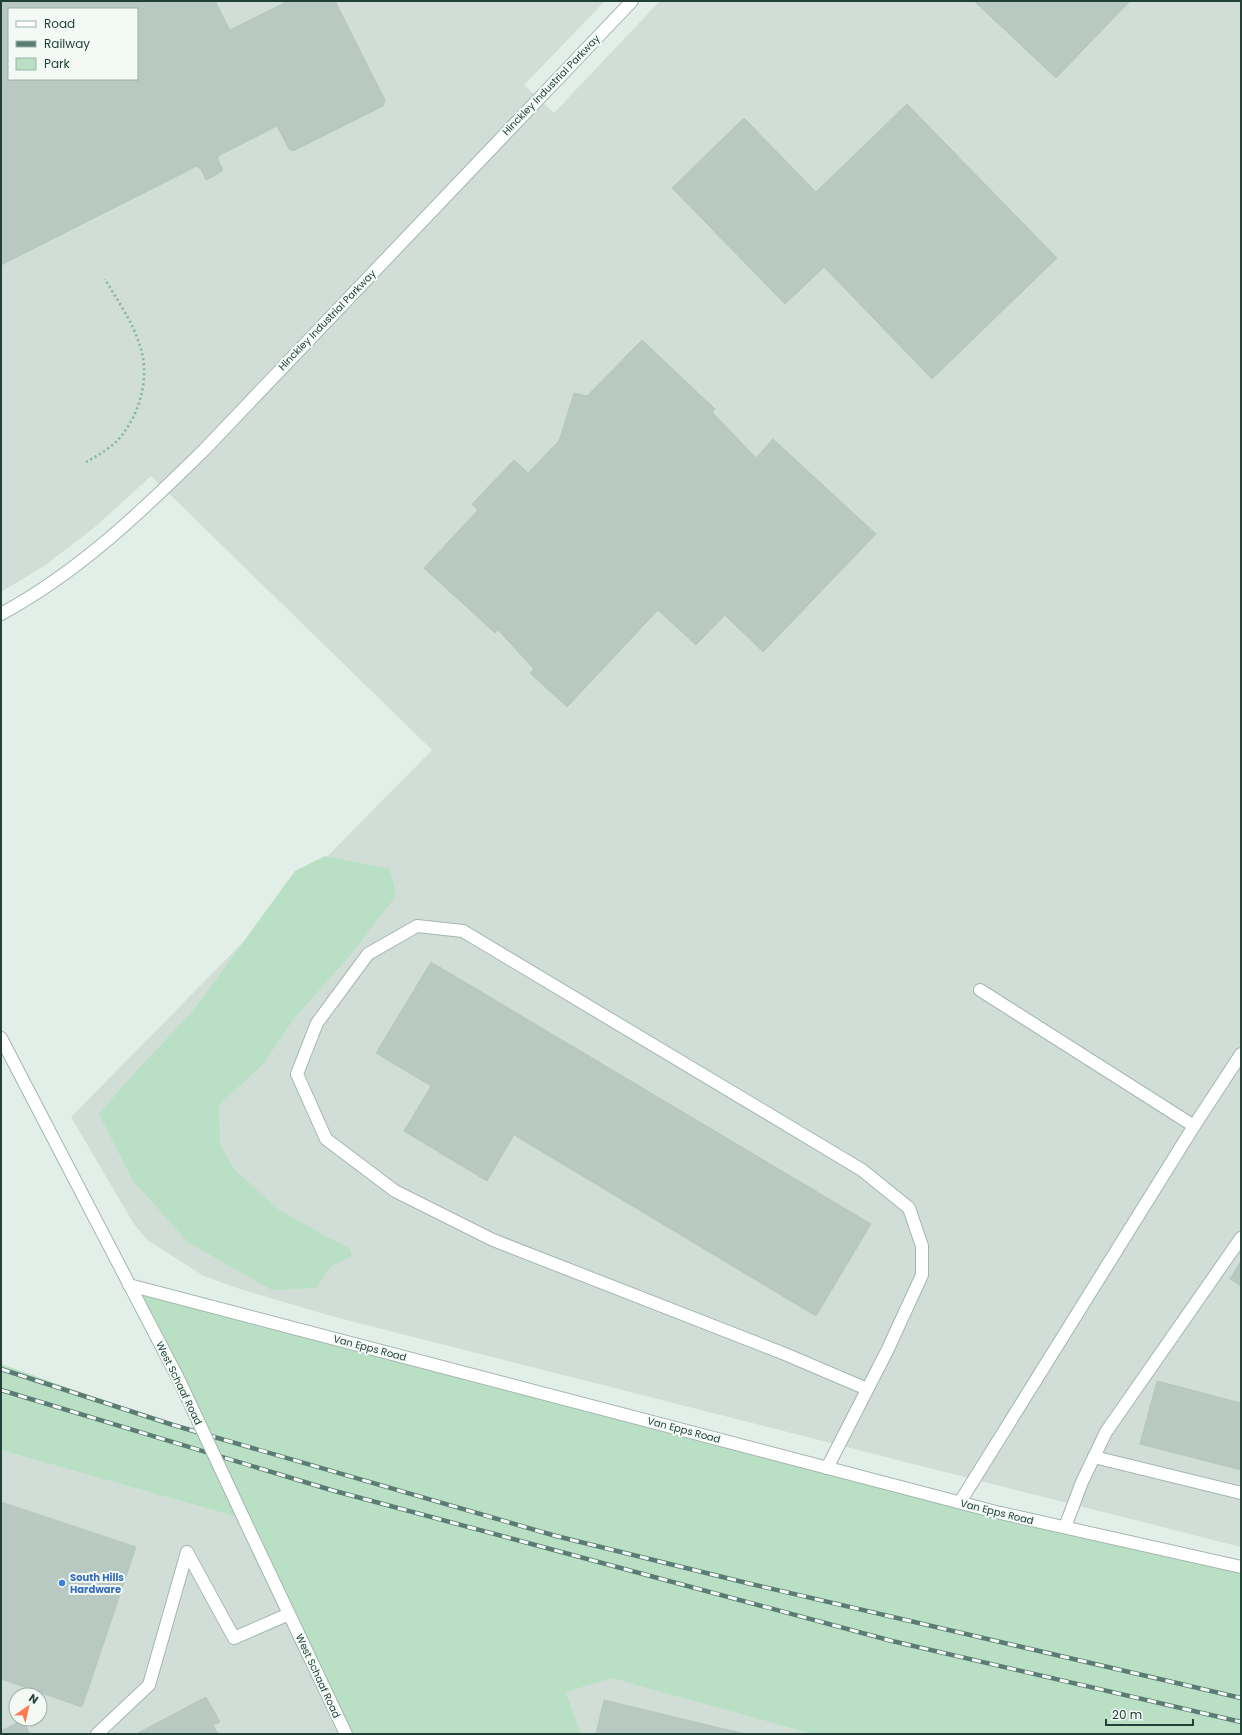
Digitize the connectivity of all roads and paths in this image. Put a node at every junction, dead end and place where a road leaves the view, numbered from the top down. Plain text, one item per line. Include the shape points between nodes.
1 (632, 1) edge
2 (105, 279) dead end
3 (86, 462) dead end
4 (1, 614) edge
5 (980, 990) dead end
6 (1, 1038) edge
7 (1240, 1058) edge
8 (1194, 1126) junction
9 (1241, 1238) edge
10 (129, 1284) junction
11 (867, 1389) junction
12 (1094, 1457) junction
13 (827, 1468) junction
14 (1241, 1492) edge
15 (960, 1502) junction
16 (1064, 1527) junction
17 (1241, 1567) edge
18 (289, 1614) junction
19 (97, 1734) edge
20 (346, 1734) edge

1 - 4 street, Hinckley Industrial Parkway via 141,512 76,566
2 - 3 path via 140,345 145,368 138,407 123,435 104,452
5 - 8 street
6 - 10 street, West Schaaf Road
7 - 8 street
8 - 15 street
9 - 12 street via 1106,1432
10 - 13 street, Van Epps Road
10 - 18 street, West Schaaf Road, bridge via 179,1380
11 - 11 street via 922,1275 922,1246 909,1208 862,1170 463,931 417,926 368,954 317,1023 297,1074 326,1139 395,1191 493,1240 785,1354
11 - 13 street
12 - 14 street
12 - 16 street
13 - 15 street, Van Epps Road
15 - 16 street, Van Epps Road
16 - 17 street, Van Epps Road
18 - 19 street via 234,1638 188,1552 149,1685
18 - 20 street, West Schaaf Road

